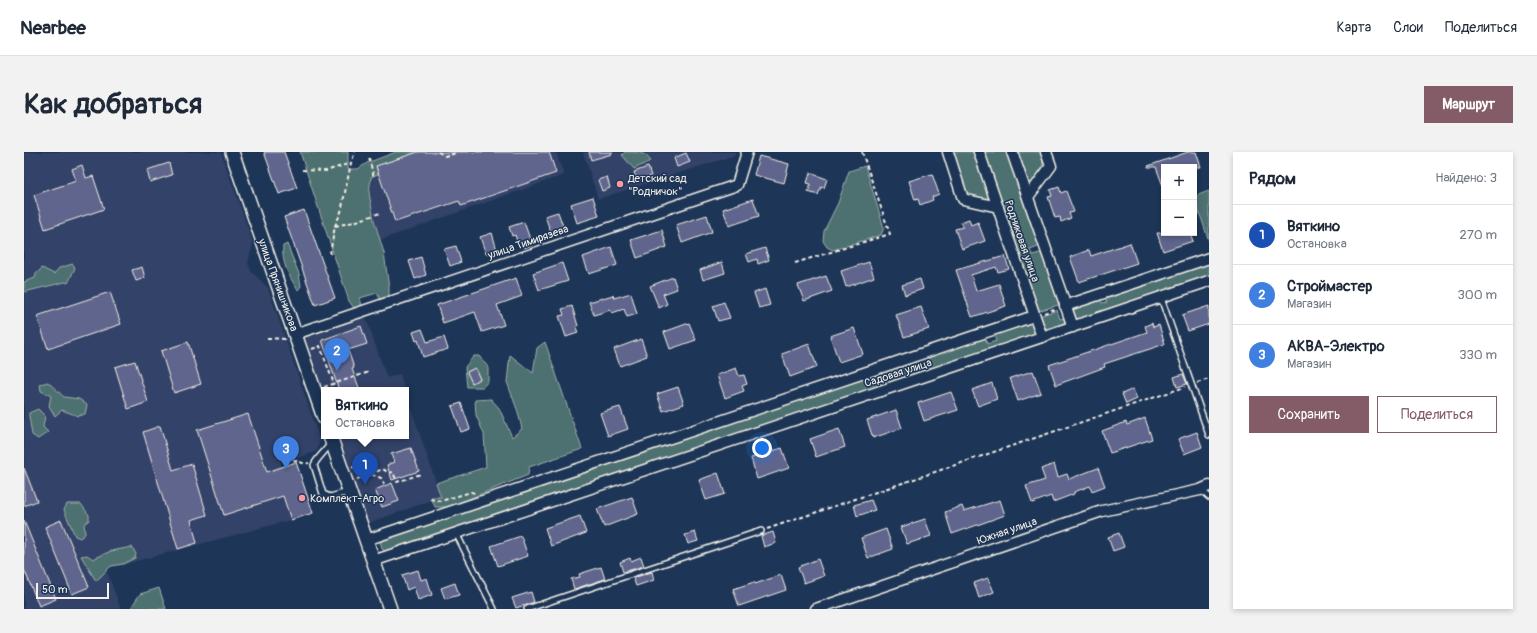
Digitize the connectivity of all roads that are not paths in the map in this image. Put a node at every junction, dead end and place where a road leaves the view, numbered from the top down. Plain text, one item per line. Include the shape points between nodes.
1 (232, 152) edge
2 (747, 152) edge
3 (948, 152) edge
4 (979, 152) edge
5 (1012, 152) edge
6 (1046, 152) edge
7 (1028, 197) junction
8 (998, 207) junction
9 (1209, 258) edge
10 (1209, 281) edge
11 (1161, 298) junction
12 (1065, 306) junction
13 (1034, 316) junction
14 (1073, 327) junction
15 (296, 336) junction
16 (1042, 337) junction
17 (321, 409) edge
18 (1209, 435) edge
19 (331, 439) edge
20 (1205, 488) edge
21 (349, 491) junction
22 (1209, 497) edge
23 (761, 531) road end
24 (456, 533) junction
25 (366, 540) junction
26 (373, 561) junction
27 (390, 609) edge
28 (494, 609) edge
29 (528, 609) edge
30 (816, 609) edge

1 - 15 street, улица Прянишникова
2 - 15 street, улица Тимирязева via 737,184
3 - 8 street via 963,199
4 - 8 street, Родниковая улица
5 - 7 street, Родниковая улица
6 - 7 street via 1051,166
7 - 12 street, Родниковая улица
8 - 13 street, Родниковая улица
9 - 12 street
10 - 11 street, Садовая улица
11 - 14 street, Садовая улица
11 - 18 lane
12 - 14 street, Родниковая улица
13 - 16 street, Родниковая улица
13 - 25 street
14 - 16 street, Садовая улица
15 - 17 street, улица Прянишникова
16 - 24 street, Садовая улица
19 - 21 street
19 - 21 lane via 314,466 323,494 330,497
20 - 22 lane
20 - 30 street, Южная улица via 1102,511
21 - 25 street
23 - 29 lane
24 - 26 street, Садовая улица
24 - 28 lane
25 - 26 street
26 - 27 street

